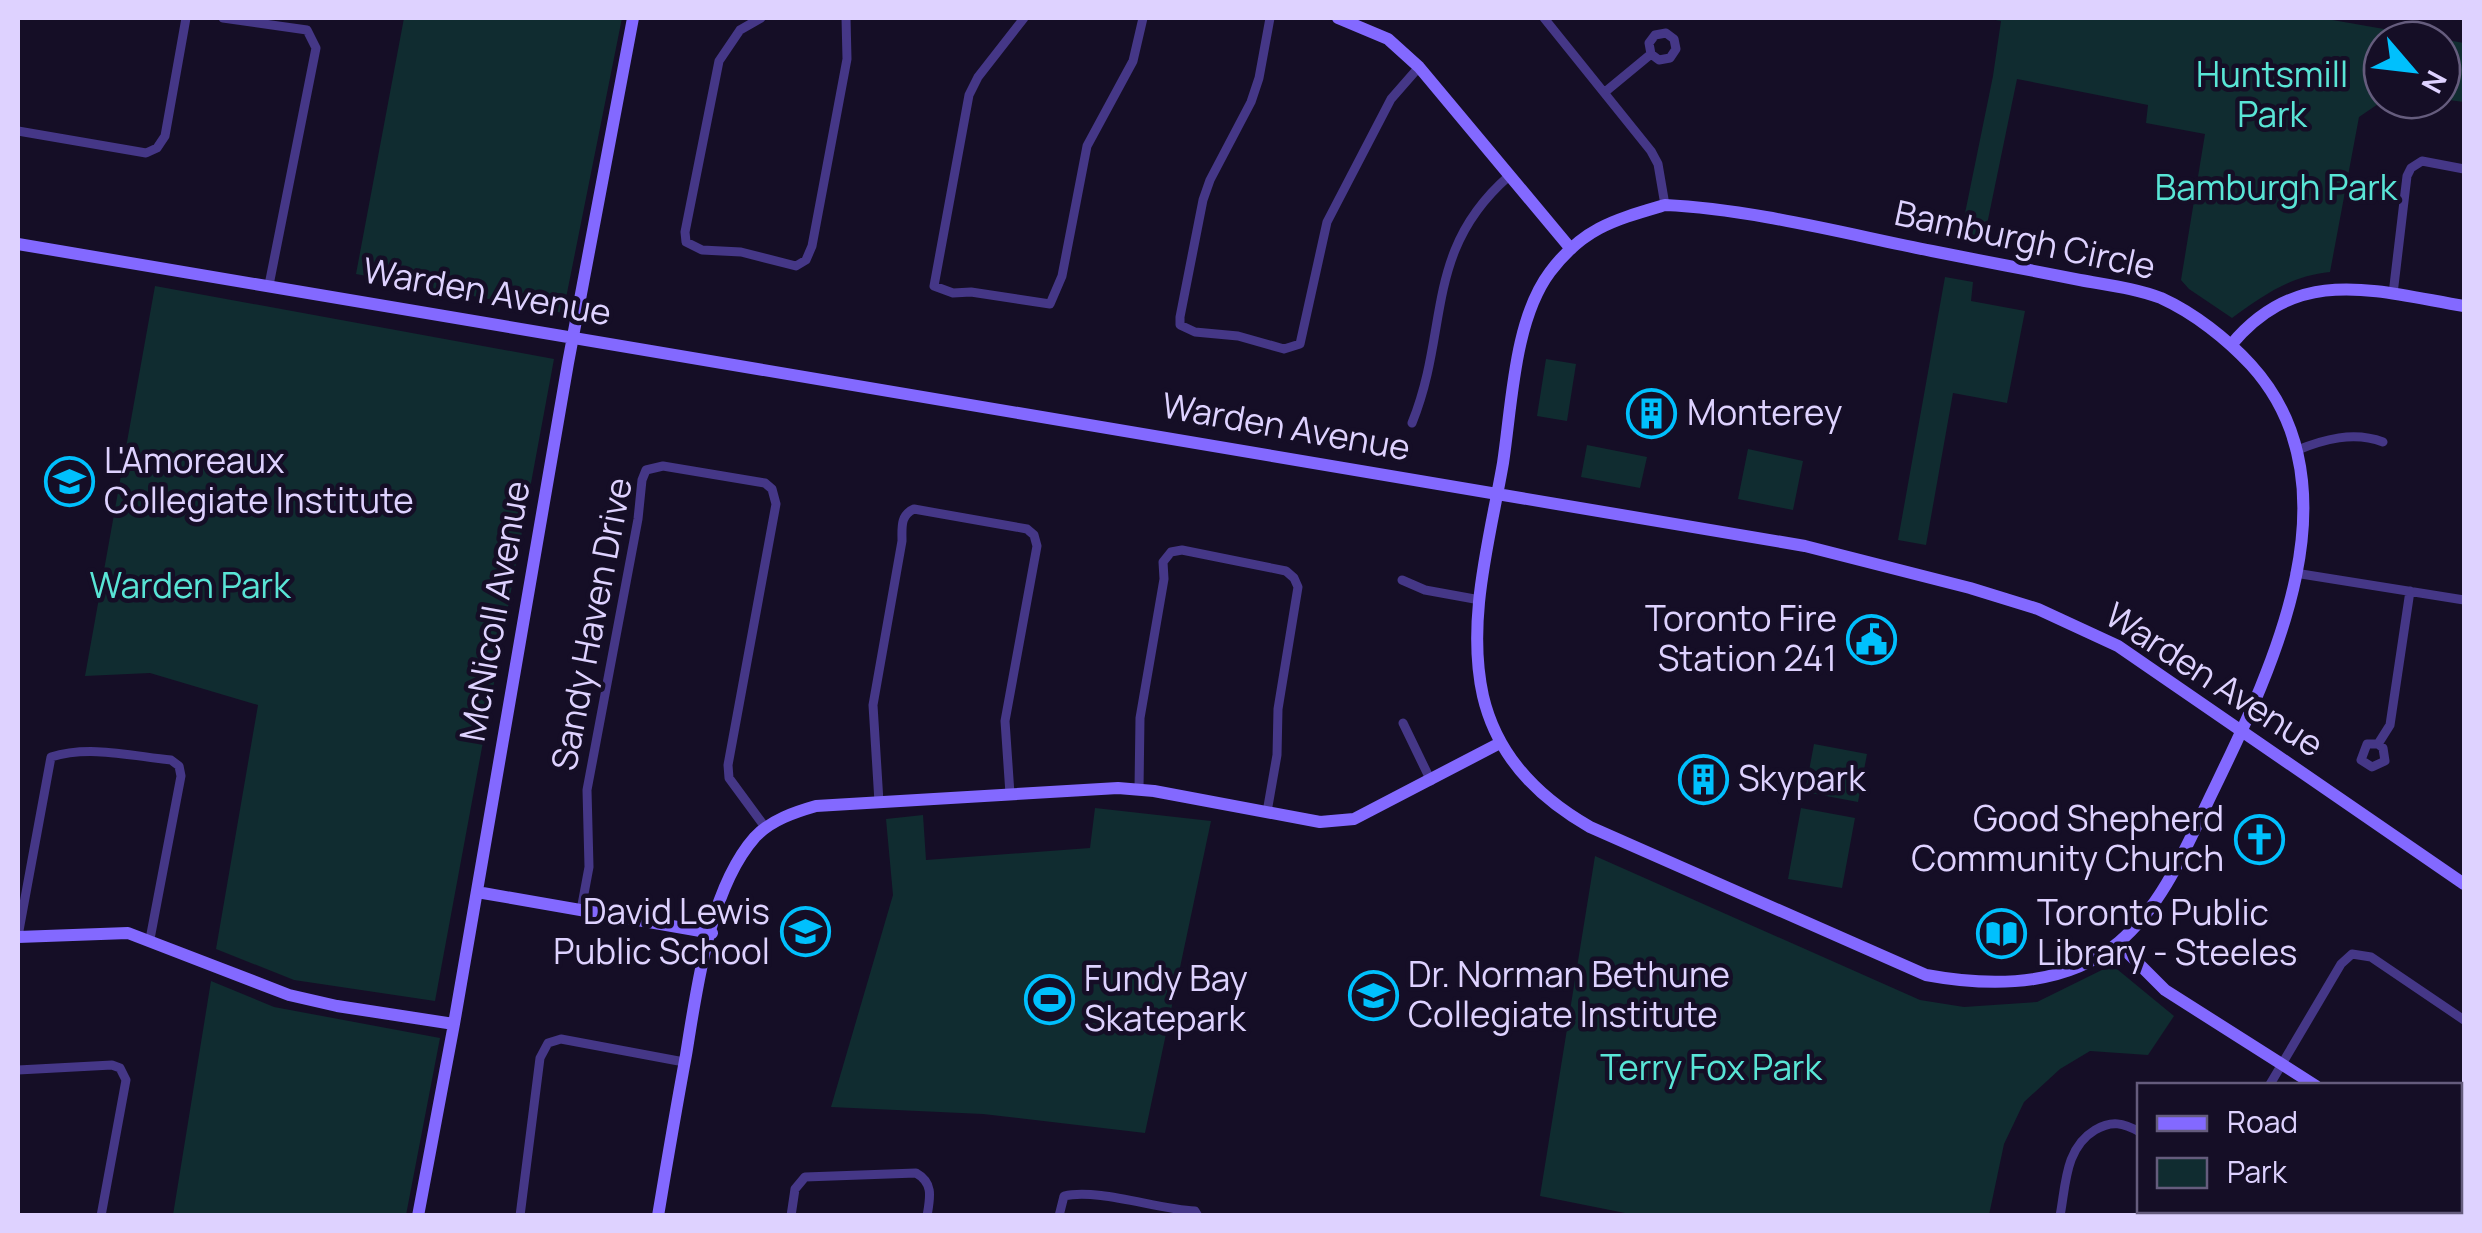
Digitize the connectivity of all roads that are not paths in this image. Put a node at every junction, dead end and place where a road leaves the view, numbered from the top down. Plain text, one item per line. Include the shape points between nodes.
1 (186, 18) edge
2 (223, 18) edge
3 (633, 18) edge
4 (762, 18) edge
5 (846, 18) edge
6 (1024, 18) edge
7 (1142, 18) edge
8 (1270, 18) edge
9 (1338, 18) edge
10 (1544, 18) edge
11 (1651, 54) dead end
12 (1420, 67) junction
13 (1605, 92) junction
14 (18, 131) edge
15 (2464, 169) edge
16 (1509, 176) junction
17 (1665, 205) junction
18 (18, 244) edge
19 (1572, 249) junction
20 (269, 285) junction
21 (2393, 294) junction
22 (2464, 306) edge
23 (573, 337) junction
24 (2231, 346) junction
25 (1412, 423) dead end
26 (2383, 442) dead end
27 (2295, 451) junction
28 (1497, 493) junction
29 (2295, 573) junction
30 (1402, 580) dead end
31 (2410, 591) junction
32 (1480, 600) junction
33 (2464, 600) edge
34 (1404, 722) dead end
35 (2241, 731) junction
36 (1500, 744) junction
37 (2378, 744) dead end
38 (1431, 781) junction
39 (1140, 789) junction
40 (1010, 794) junction
41 (879, 802) junction
42 (1267, 812) junction
43 (765, 827) junction
44 (2464, 884) edge
45 (477, 892) junction
46 (581, 910) junction
47 (712, 933) junction
48 (18, 936) edge
49 (150, 939) junction
50 (2118, 944) junction
51 (2464, 1020) edge
52 (454, 1024) junction
53 (684, 1062) junction
54 (2282, 1064) junction
55 (18, 1070) edge
56 (2271, 1083) edge
57 (2311, 1083) edge
58 (2137, 1130) edge
59 (102, 1216) edge
60 (418, 1216) edge
61 (520, 1216) edge
62 (658, 1216) edge
63 (791, 1216) edge
64 (927, 1216) edge
65 (1059, 1216) edge
66 (1198, 1216) edge
67 (2060, 1216) edge

1 - 14 street via 165,136 157,148 146,152
2 - 20 street via 307,30 316,48
3 - 23 street, McNicoll Avenue
4 - 5 street via 740,30 720,60 684,232 696,249 796,266 812,246 847,59
6 - 7 street via 969,95 934,286 1050,304 1087,146 1133,61
8 - 12 street via 1255,90 1203,200 1180,317 1180,325 1195,332 1284,349 1300,344 1327,222 1390,99
9 - 12 street via 1388,39
10 - 13 street
11 - 13 street
12 - 16 street
13 - 17 street via 1655,156
15 - 21 street via 2422,161 2411,168
16 - 19 street
16 - 25 street via 1474,210 1447,265 1426,390
17 - 19 street, Bamburgh Circle via 1604,223
17 - 24 street, Bamburgh Circle via 1701,206 2136,290 2186,312
18 - 20 street, Warden Avenue
19 - 28 street, Bamburgh Circle via 1548,274 1527,318
20 - 23 street, Warden Avenue
21 - 22 street
21 - 24 street via 2338,288 2295,296 2260,314
23 - 28 street, Warden Avenue
23 - 45 street, McNicoll Avenue
24 - 27 street, Bamburgh Circle via 2271,392
26 - 27 street via 2362,434
27 - 29 street, Bamburgh Circle via 2304,504
28 - 32 street, Bamburgh Circle
28 - 35 street, Warden Avenue via 1805,546 2038,609 2118,646
29 - 31 street
29 - 35 street, Bamburgh Circle via 2280,643
30 - 32 street
31 - 33 street
31 - 37 street via 2393,712
32 - 36 street, Bamburgh Circle via 1478,662
34 - 38 street
35 - 44 street, Warden Avenue
35 - 50 street, Bamburgh Circle via 2156,900
36 - 38 street
36 - 50 street, Bamburgh Circle via 1538,791 1590,828 1926,975 1972,984 2057,975
38 - 42 street via 1354,819 1320,822
39 - 40 street
39 - 42 street
39 - 42 street via 1140,718 1164,562 1182,550 1278,569 1298,588
40 - 41 street
40 - 41 street via 1005,721 1034,534 914,509 902,524 875,687
41 - 43 street via 816,806
43 - 46 street, Sandy Haven Drive via 733,785 728,764 776,504 772,489 663,466 646,470 587,790 589,868
43 - 47 street via 732,872
45 - 46 street
45 - 52 street, McNicoll Avenue
46 - 47 street
47 - 53 street
48 - 49 street via 103,931
48 - 49 street via 51,757 86,751 179,766
49 - 52 street via 289,994
50 - 54 street via 2165,990
51 - 54 street via 2356,953 2343,961
52 - 60 street, McNicoll Avenue
53 - 61 street via 562,1039 548,1043 540,1058
53 - 62 street
54 - 56 street
54 - 57 street
55 - 59 street via 120,1068 126,1080
58 - 67 street via 2108,1123 2081,1140 2071,1156
63 - 64 street via 794,1189 805,1177 916,1174 928,1183
65 - 66 street via 1064,1196 1079,1193

